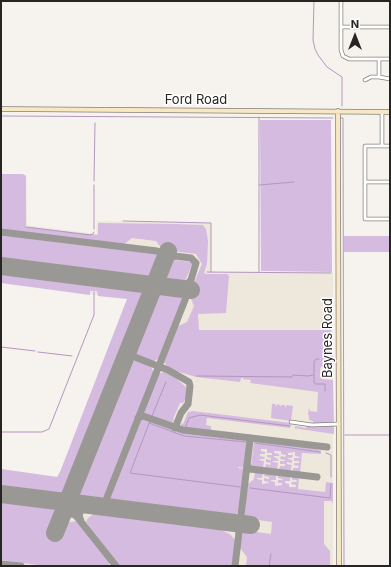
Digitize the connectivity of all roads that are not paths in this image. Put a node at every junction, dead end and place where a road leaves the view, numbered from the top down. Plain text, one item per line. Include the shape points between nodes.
1 (341, 1) edge
2 (341, 27) junction
3 (390, 27) edge
4 (379, 59) junction
5 (390, 59) edge
6 (379, 77) junction
7 (390, 79) edge
8 (365, 80) dead end
9 (1, 109) edge
10 (338, 111) junction
11 (382, 112) junction
12 (390, 112) edge
13 (382, 146) junction
14 (390, 146) edge
15 (365, 182) junction
16 (390, 182) edge
17 (390, 219) edge
18 (291, 422) dead end
19 (339, 424) junction
20 (339, 566) edge

1 - 2 street
2 - 3 street
2 - 4 street via 343,56 349,59
4 - 5 street
4 - 6 street
6 - 7 street
6 - 8 street
9 - 10 street, Ford Road
10 - 11 street, Ford Road
10 - 19 street, Baynes Road
11 - 12 street, Ford Road
11 - 13 street
13 - 14 street
13 - 15 street via 365,146
15 - 16 street
15 - 17 street via 366,220
18 - 19 street via 312,425
19 - 20 street, Baynes Road

